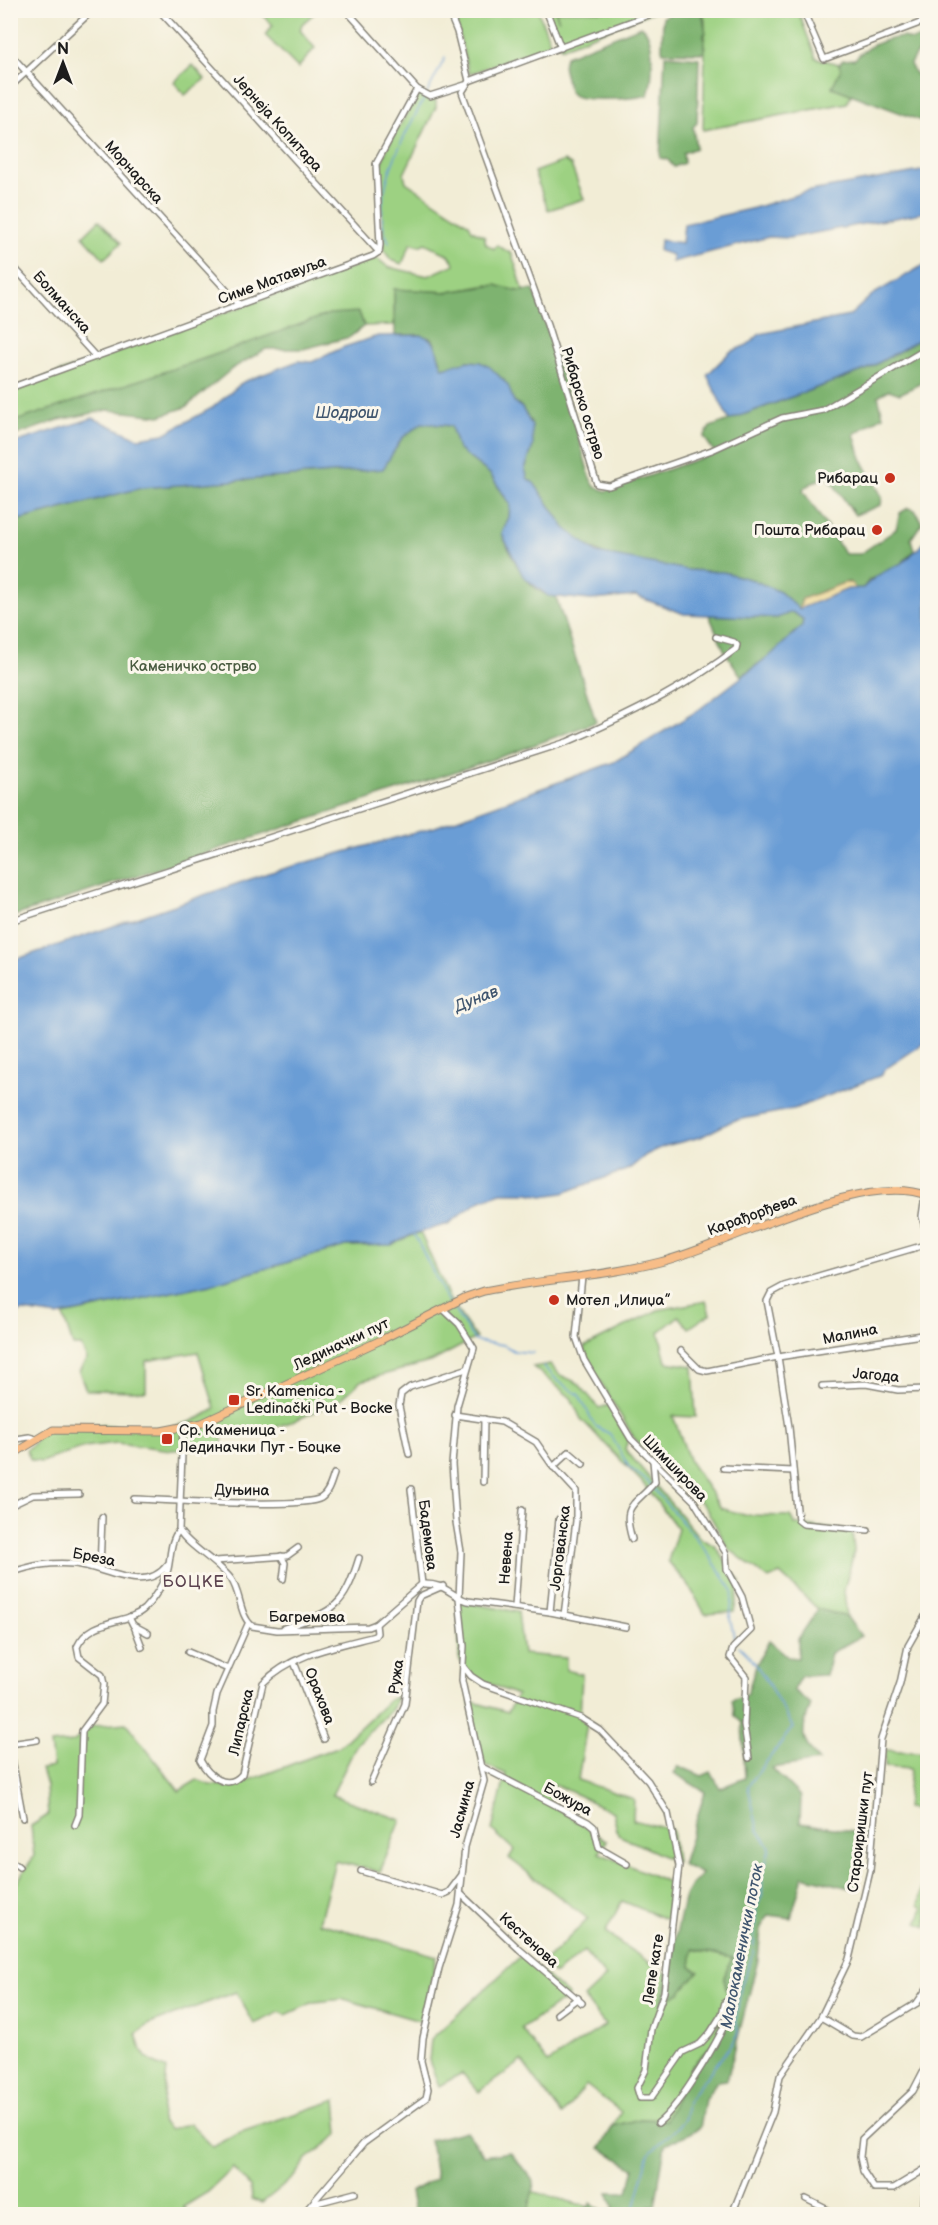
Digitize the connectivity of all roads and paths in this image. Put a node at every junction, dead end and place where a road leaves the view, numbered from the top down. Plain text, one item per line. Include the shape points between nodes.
1 (93, 10) edge
2 (159, 10) edge
3 (346, 10) edge
4 (448, 10) edge
5 (546, 10) edge
6 (662, 10) edge
7 (803, 10) edge
8 (927, 20) edge
9 (561, 48) junction
10 (10, 54) edge
11 (27, 72) junction
12 (467, 82) junction
13 (10, 87) edge
14 (417, 90) junction
15 (379, 252) junction
16 (10, 263) edge
17 (240, 305) junction
18 (927, 348) edge
19 (96, 357) junction
20 (10, 388) edge
21 (716, 637) dead end
22 (10, 921) edge
23 (927, 1186) edge
24 (926, 1195) edge
25 (927, 1242) edge
26 (582, 1276) junction
27 (445, 1308) junction
28 (927, 1334) edge
29 (681, 1351) dead end
30 (778, 1357) junction
31 (465, 1370) junction
32 (822, 1386) dead end
33 (927, 1389) edge
34 (455, 1415) junction
35 (484, 1419) junction
36 (183, 1429) junction
37 (36, 1439) junction
38 (10, 1440) edge
39 (409, 1454) dead end
40 (10, 1456) edge
41 (653, 1461) junction
42 (583, 1464) dead end
43 (553, 1467) junction
44 (723, 1468) dead end
45 (793, 1471) junction
46 (334, 1474) dead end
47 (483, 1482) dead end
48 (411, 1489) dead end
49 (79, 1494) dead end
50 (134, 1499) dead end
51 (181, 1501) junction
52 (10, 1506) edge
53 (522, 1510) dead end
54 (102, 1517) dead end
55 (560, 1519) dead end
56 (179, 1530) junction
57 (868, 1530) dead end
58 (632, 1539) dead end
59 (298, 1548) dead end
60 (281, 1556) junction
61 (359, 1558) dead end
62 (215, 1561) junction
63 (168, 1564) junction
64 (100, 1569) junction
65 (10, 1573) edge
66 (283, 1578) dead end
67 (422, 1584) junction
68 (443, 1586) junction
69 (459, 1598) junction
70 (515, 1606) junction
71 (927, 1611) edge
72 (550, 1612) junction
73 (564, 1615) junction
74 (129, 1617) junction
75 (133, 1624) junction
76 (248, 1624) junction
77 (376, 1624) junction
78 (626, 1627) dead end
79 (277, 1630) junction
80 (148, 1633) dead end
81 (142, 1647) dead end
82 (188, 1652) dead end
83 (294, 1662) junction
84 (462, 1664) junction
85 (228, 1669) junction
86 (324, 1739) dead end
87 (37, 1740) dead end
88 (10, 1746) edge
89 (749, 1758) dead end
90 (482, 1767) junction
91 (371, 1782) dead end
92 (23, 1818) dead end
93 (75, 1825) dead end
94 (10, 1860) edge
95 (627, 1864) dead end
96 (19, 1866) dead end
97 (361, 1871) dead end
98 (461, 1876) junction
99 (461, 1894) junction
100 (927, 1987) edge
101 (557, 2014) dead end
102 (820, 2017) junction
103 (927, 2062) edge
104 (658, 2123) dead end
105 (927, 2161) edge
106 (927, 2168) edge
107 (927, 2176) edge
108 (926, 2191) edge
109 (355, 2193) dead end
110 (806, 2199) dead end
111 (311, 2204) junction
112 (303, 2214) edge
113 (732, 2214) edge
114 (836, 2214) edge
115 (922, 2214) edge

1 - 11 street
2 - 15 street, Јернеја Копитара
3 - 14 street
4 - 12 street via 458,36
5 - 9 street
6 - 9 street
7 - 8 street via 824,59
9 - 12 street
10 - 11 street, Морнарска
11 - 13 street
11 - 17 street, Морнарска
12 - 14 street via 436,95
12 - 18 street, Рибарско острво via 463,96 548,325 599,486 609,486 712,450 782,418 823,410
14 - 15 street via 376,164
15 - 17 street, Симе Матавуља
16 - 19 street, Болманска
17 - 19 street, Симе Матавуља
19 - 20 street, Симе Матавуља
21 - 22 street via 734,642 736,649 681,685 567,742
23 - 24 main road
24 - 25 street via 922,1216
24 - 26 main road, Карађорђева via 892,1190 864,1194 803,1211 662,1262
25 - 30 street via 771,1293 767,1301
26 - 27 main road, Лединачки пут via 493,1289
26 - 41 street, Шимширова via 576,1337 584,1360 631,1440
27 - 31 street, Јасмина via 473,1346 474,1353
27 - 36 main road, Лединачки пут
28 - 30 street, Малина
29 - 30 street, Малина via 699,1369 707,1371
30 - 45 street
31 - 34 street, Јасмина
31 - 39 street via 410,1387 401,1394 399,1406
32 - 33 street, Јагода via 866,1384 898,1390
34 - 35 street, Јоргованска
34 - 69 street, Јасмина via 452,1464 461,1552
35 - 43 street, Јоргованска via 502,1422 536,1442
35 - 47 street
36 - 37 main road, Лединачки пут via 58,1429
36 - 51 street
37 - 38 street
37 - 40 main road, Лединачки пут
41 - 58 street via 652,1486 626,1515
41 - 89 street, Шимширова via 694,1500 726,1553 727,1569 751,1624 751,1630 733,1648 730,1657 746,1677 744,1725
42 - 43 street via 569,1452
43 - 73 street, Јоргованска via 578,1495
44 - 45 street
45 - 57 street via 800,1522
46 - 51 street, Дуњина via 326,1493 313,1501
48 - 67 street, Бадемова
49 - 52 street via 33,1495
50 - 51 street, Дуњина
51 - 56 street
53 - 70 street, Невена
54 - 64 street
55 - 72 street
56 - 62 street, Багремова
56 - 63 street via 172,1541
59 - 60 street
60 - 62 street
60 - 66 street via 285,1563
61 - 79 street via 347,1592 334,1608
62 - 76 street, Багремова via 236,1588
63 - 64 street, Бреза via 159,1575 136,1579
63 - 74 street via 160,1587 148,1604
64 - 65 street, Бреза via 46,1563
67 - 68 street
67 - 77 street
68 - 69 street
68 - 91 street, Ружа via 417,1601 405,1704
69 - 70 street
69 - 84 street, Јасмина
70 - 72 street
71 - 102 street, Староиришки пут via 909,1646 881,1739 870,1871 849,1959
72 - 73 street
73 - 78 street
74 - 75 street
74 - 93 street via 99,1626 77,1647 79,1658 102,1676 104,1684 102,1704 82,1731 79,1815
75 - 80 street
75 - 81 street
76 - 79 street, Багремова
76 - 85 street, Липарска
77 - 79 street, Багремова
77 - 83 street, Липарска via 375,1636
82 - 85 street
83 - 85 street, Липарска via 263,1683 242,1774 232,1782 212,1776 200,1760 213,1726 217,1694
83 - 86 street, Орахова
84 - 90 street, Јасмина via 463,1690
84 - 104 street, Лепе кате via 483,1684 581,1718 600,1730 648,1781 668,1814 679,1866 664,1992 651,2029 649,2061 637,2088 640,2098 651,2098 684,2052 710,2033 725,2002 730,2000 732,2004 703,2065 672,2110
87 - 88 street
88 - 92 street
90 - 95 street, Божура via 588,1822 594,1827 599,1848
90 - 98 street, Јасмина via 483,1788 466,1840
94 - 96 street
97 - 98 street via 442,1895
98 - 99 street, Јасмина
99 - 101 street, Кестенова via 580,2001
99 - 111 street, Јасмина via 423,2038 421,2061 428,2088 426,2098 364,2142
100 - 102 street via 917,2004 861,2037
102 - 113 street, Староиришки пут via 780,2076 773,2112
103 - 106 street via 913,2091 867,2132 860,2148 865,2176 882,2190 894,2188
105 - 106 street
106 - 107 street
107 - 108 street
108 - 115 street
109 - 111 street
110 - 114 street
111 - 112 street, Јасмина

